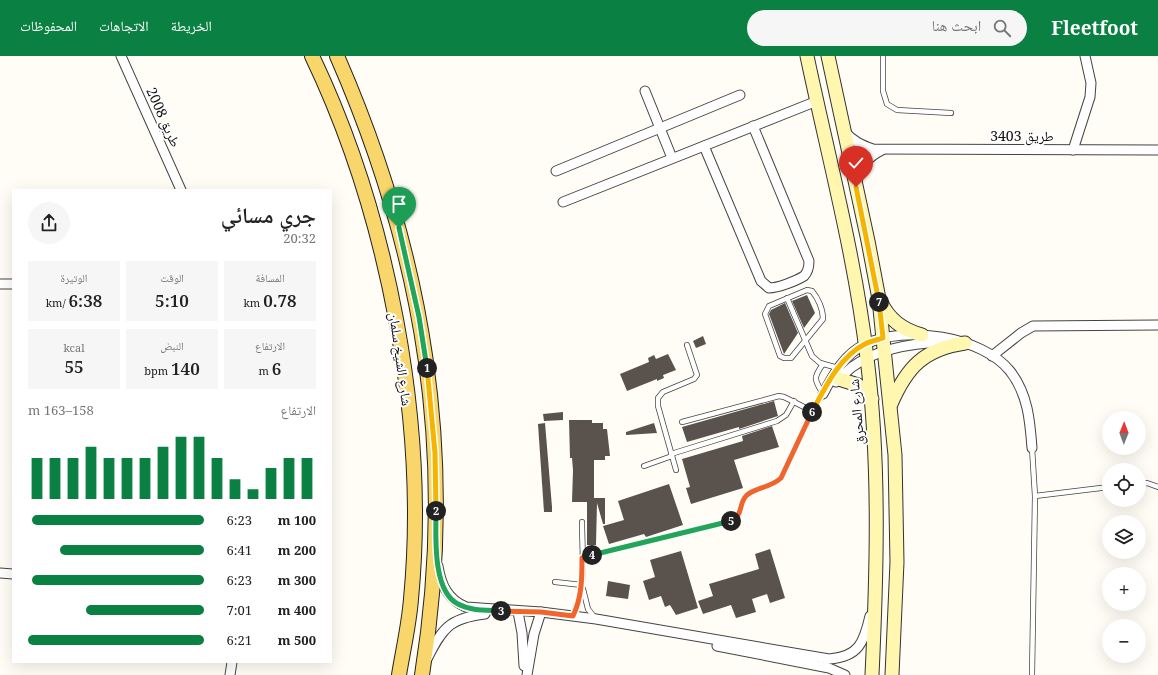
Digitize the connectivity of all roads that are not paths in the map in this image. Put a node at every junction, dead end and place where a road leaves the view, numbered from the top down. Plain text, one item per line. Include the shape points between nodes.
1 (121, 56) edge
2 (312, 56) edge
3 (337, 56) edge
4 (807, 56) edge
5 (828, 56) edge
6 (883, 56) edge
7 (1085, 56) edge
8 (645, 91) dead end
9 (740, 95) dead end
10 (816, 100) junction
11 (951, 113) dead end
12 (840, 115) junction
13 (753, 126) junction
14 (660, 128) junction
15 (844, 131) junction
16 (704, 146) junction
17 (885, 148) junction
18 (1073, 150) junction
19 (1158, 150) edge
20 (672, 158) junction
21 (556, 171) dead end
22 (856, 187) junction
23 (181, 189) edge
24 (563, 202) dead end
25 (0, 284) edge
26 (12, 284) edge
27 (787, 298) junction
28 (879, 299) junction
29 (1158, 326) edge
30 (922, 335) junction
31 (805, 340) junction
32 (965, 343) junction
33 (865, 344) junction
34 (687, 345) dead end
35 (884, 345) junction
36 (992, 356) junction
37 (867, 358) junction
38 (823, 364) junction
39 (838, 374) junction
40 (823, 394) junction
41 (872, 399) junction
42 (794, 401) junction
43 (890, 406) junction
44 (812, 411) junction
45 (682, 422) dead end
46 (1032, 448) joint
47 (672, 455) junction
48 (644, 466) dead end
49 (676, 470) dead end
50 (1146, 483) edge
51 (1158, 487) edge
52 (1102, 488) edge
53 (1035, 496) junction
54 (582, 522) dead end
55 (436, 545) junction
56 (582, 558) junction
57 (0, 573) edge
58 (12, 574) edge
59 (555, 582) dead end
60 (876, 583) junction
61 (582, 585) junction
62 (519, 614) junction
63 (540, 614) junction
64 (573, 616) junction
65 (596, 619) junction
66 (232, 663) edge
67 (423, 670) edge
68 (230, 675) edge
69 (399, 675) edge
70 (526, 675) edge
71 (845, 675) edge
72 (872, 675) edge
73 (892, 675) edge
74 (1032, 675) edge

1 - 23 street, طريق 2008
2 - 69 main road, شارع الشيخ سلمان via 342,126 366,198 382,256 407,390 414,526 411,600
3 - 55 main road, شارع الشيخ سلمان via 358,104 386,184 415,294 432,408
4 - 10 main road, شارع المحرق
5 - 12 main road
6 - 11 lane via 883,91 888,104 897,110
7 - 18 street via 1091,83 1090,97
8 - 14 street
9 - 14 street
10 - 12 main road via 828,104
10 - 13 street
10 - 33 main road, شارع المحرق via 860,306
12 - 15 main road
13 - 16 street
13 - 16 street via 809,261 804,276 769,288 761,281
14 - 20 street
14 - 21 street
15 - 17 street, طريق 3403 via 862,146 873,149
15 - 22 main road
16 - 20 street
17 - 18 street, طريق 3403
17 - 22 street via 873,154 864,163 858,174
18 - 19 street, طريق 3403
20 - 24 street
22 - 28 main road
25 - 26 street
27 - 31 lane
27 - 31 lane via 807,290 812,291 823,312 823,319
27 - 31 lane via 769,306 765,314 780,356 791,358
28 - 30 main road via 891,319 911,332
28 - 35 main road
29 - 36 street via 1033,326
30 - 32 street
30 - 35 street
31 - 38 lane via 812,356
32 - 35 street
32 - 36 street
32 - 43 main road via 948,345 932,351 918,361 906,373
33 - 35 street
33 - 37 main road, شارع المحرق
33 - 39 street via 850,355
34 - 47 lane via 697,376 663,392 658,398
35 - 37 street
35 - 43 main road
36 - 46 street via 1010,370 1021,390 1028,408
37 - 39 street
37 - 41 main road, شارع المحرق
38 - 39 lane
38 - 40 lane via 815,378
39 - 40 street
39 - 41 main road via 858,385
40 - 44 lane
41 - 60 main road, شارع المحرق via 876,456
42 - 44 lane
42 - 45 lane via 779,396
42 - 47 lane via 786,415 777,421
43 - 73 main road via 895,455 897,562
44 - 56 lane via 781,478 772,485 749,494 743,502 741,513 733,521
46 - 53 lane
47 - 48 lane
47 - 49 lane
50 - 51 lane
52 - 53 lane
53 - 74 lane
54 - 56 lane
55 - 62 street via 440,577 445,590 456,603 475,609
55 - 67 main road, شارع الشيخ سلمان via 433,595
56 - 61 lane
57 - 58 street
59 - 61 lane
60 - 65 street via 866,636 855,651 838,659
60 - 72 main road, شارع المحرق
61 - 64 lane
61 - 65 lane via 588,609
62 - 63 street
62 - 67 street via 485,614 467,616 454,621 437,639
62 - 70 street
63 - 64 street
63 - 70 street
63 - 71 street via 829,668
64 - 65 street
66 - 68 street

